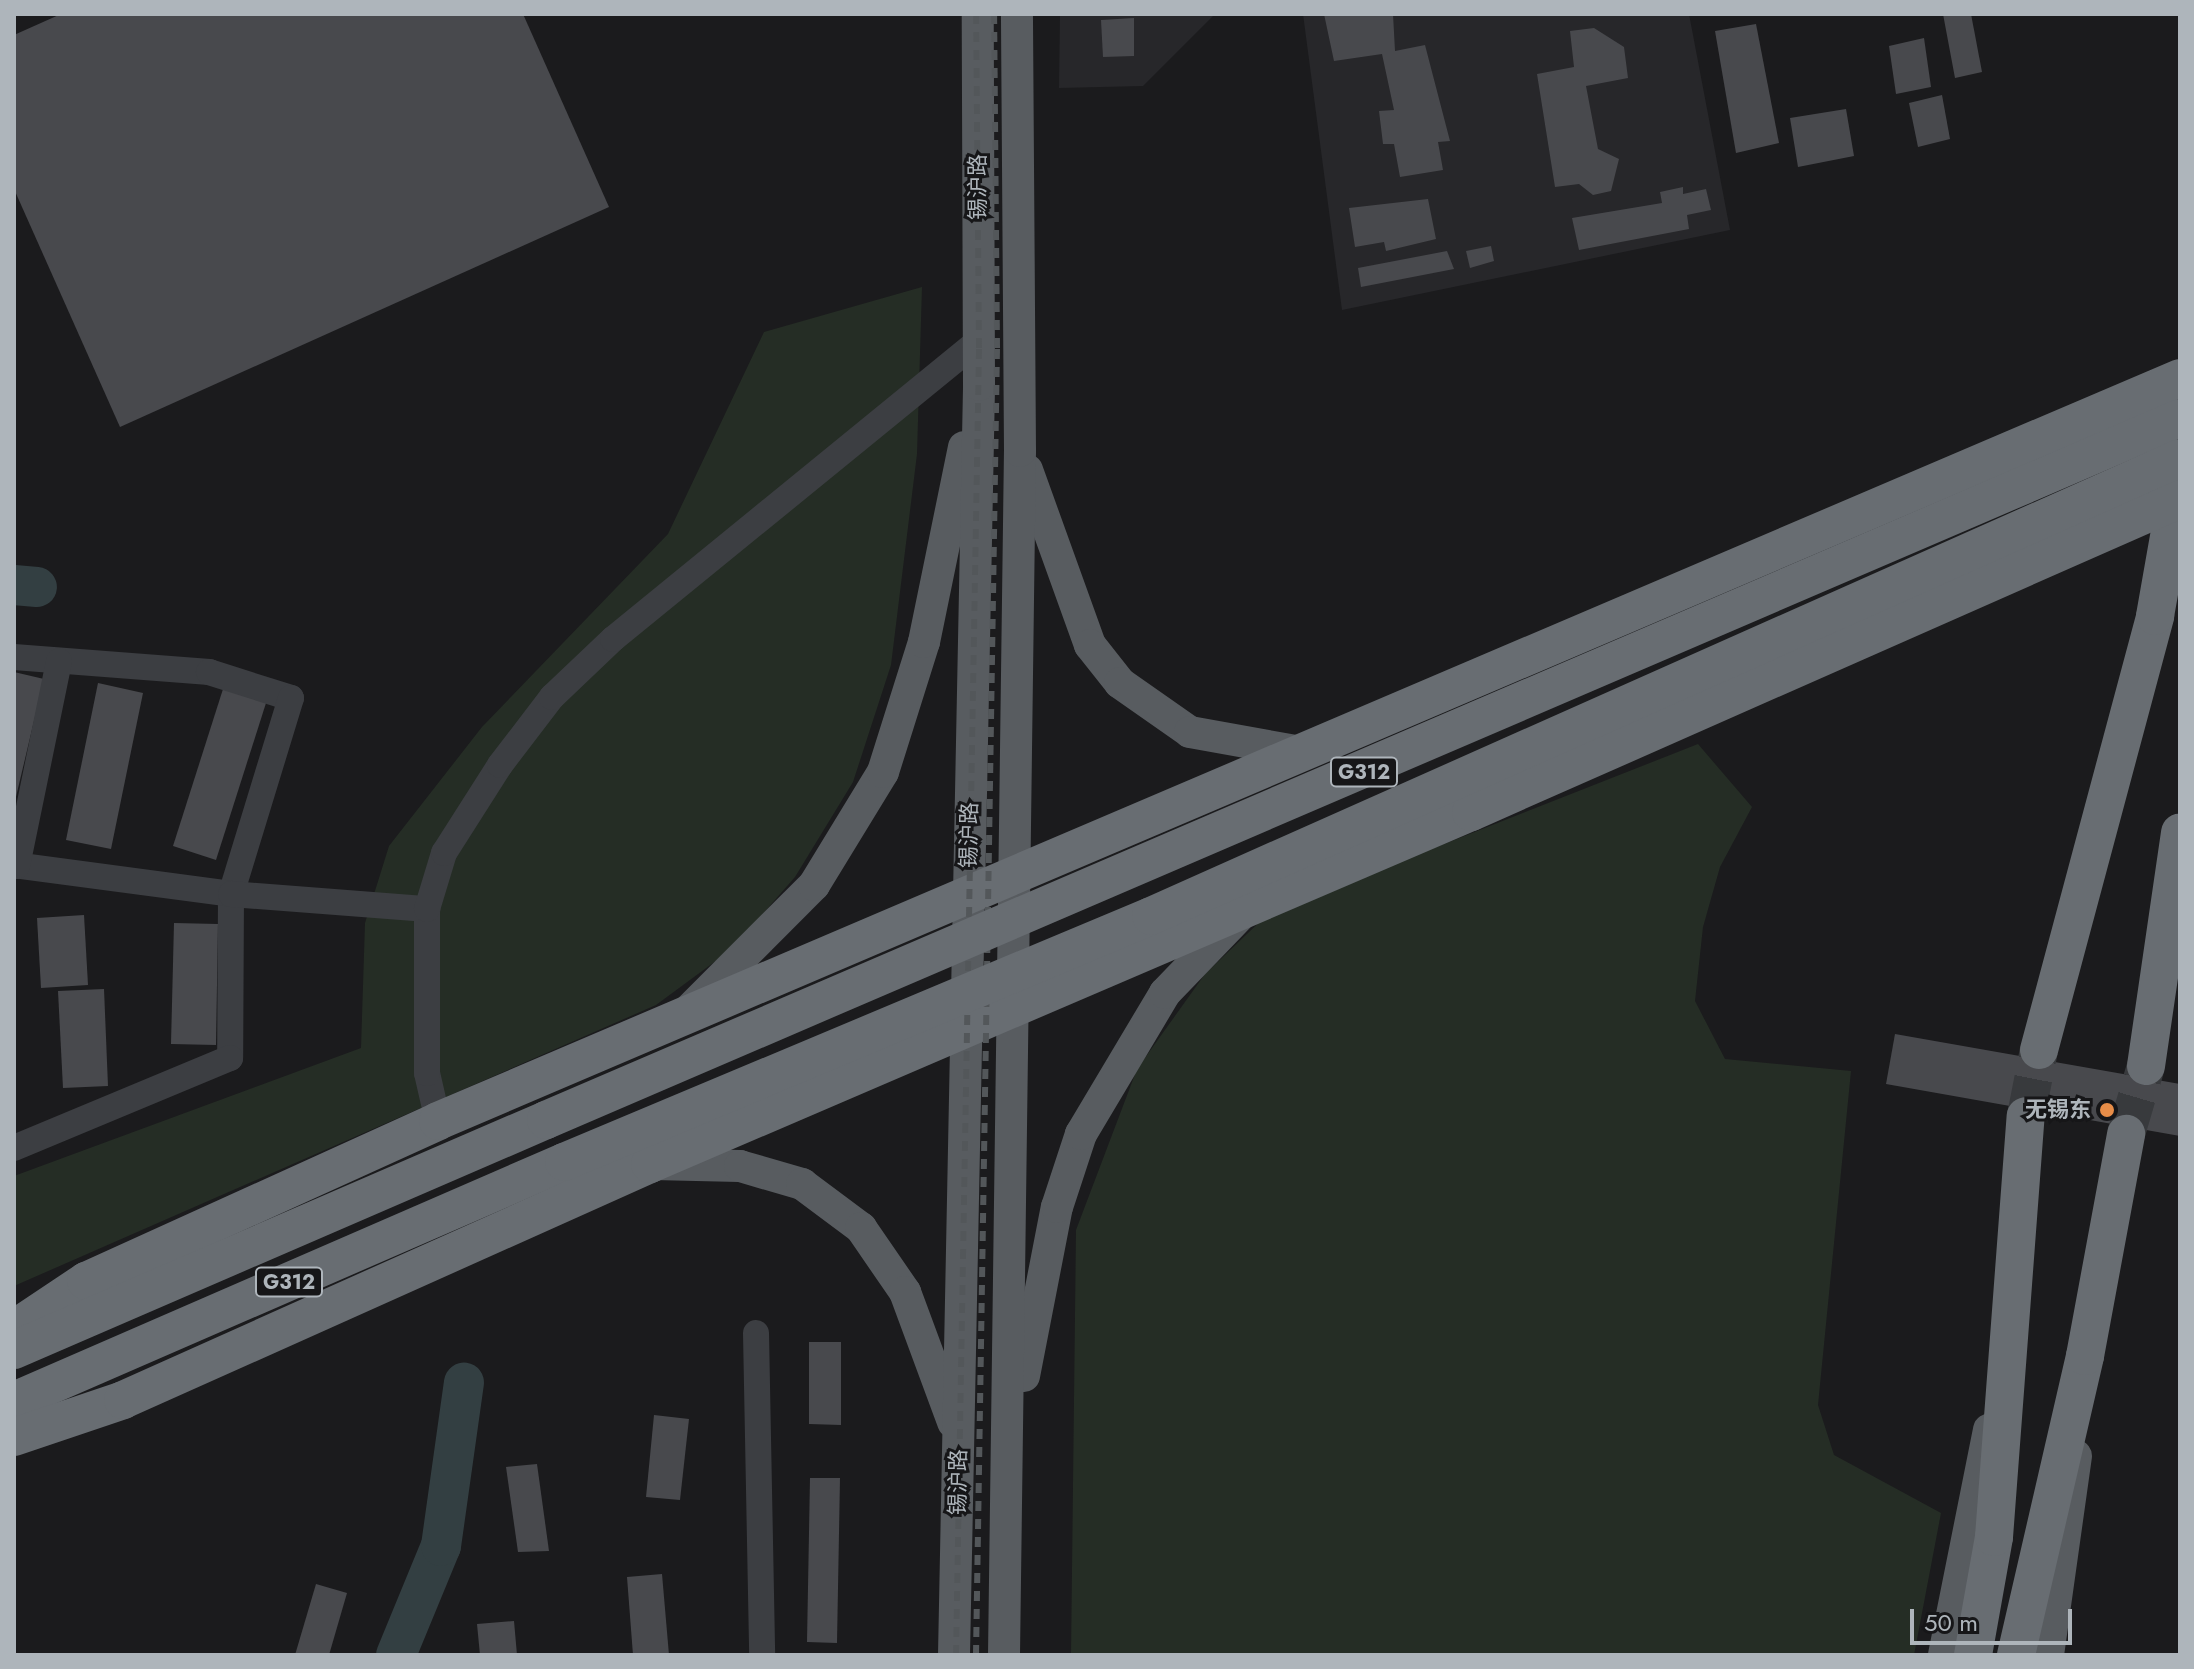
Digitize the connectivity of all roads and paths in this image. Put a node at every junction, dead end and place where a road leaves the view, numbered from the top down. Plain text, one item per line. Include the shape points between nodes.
1 (978, 14) edge
2 (1017, 14) edge
3 (979, 341) junction
4 (2180, 378) edge
5 (979, 385) junction
6 (2180, 418) edge
7 (1020, 451) junction
8 (2180, 458) edge
9 (2180, 474) edge
10 (2180, 499) edge
11 (14, 657) edge
12 (59, 661) junction
13 (1308, 753) junction
14 (2180, 832) edge
15 (15, 865) edge
16 (1015, 878) junction
17 (231, 894) junction
18 (967, 898) junction
19 (1253, 902) junction
20 (427, 909) junction
21 (1015, 1004) junction
22 (673, 1026) junction
23 (967, 1027) junction
24 (2039, 1050) tunnel mouth
25 (2146, 1066) tunnel mouth
26 (2026, 1116) tunnel mouth
27 (438, 1121) junction
28 (2126, 1134) tunnel mouth
29 (14, 1148) edge
30 (650, 1164) junction
31 (14, 1329) edge
32 (756, 1333) dead end
33 (2009, 1340) junction
34 (14, 1350) edge
35 (2085, 1356) junction
36 (14, 1401) edge
37 (14, 1437) edge
38 (959, 1438) junction
39 (1008, 1449) junction
40 (762, 1655) edge
41 (954, 1655) edge
42 (1004, 1655) edge
43 (1944, 1655) edge
44 (1973, 1655) edge
45 (2016, 1655) edge
46 (2048, 1655) edge

1 - 3 main road, 锡沪路
2 - 7 main road, 锡沪路
3 - 5 main road, 锡沪路
3 - 20 street via 649,608 552,697 444,853
4 - 13 highway
5 - 18 main road, 锡沪路
5 - 22 main road via 924,642 883,772 814,885
6 - 34 highway, G312, bridge
7 - 13 main road via 1073,606 1090,645 1120,683 1190,732 1266,751
7 - 16 main road, 锡沪路
8 - 36 highway, G312, bridge via 1151,916 564,1162
9 - 24 highway via 2155,616
10 - 19 highway, bridge via 1471,812
11 - 12 street
12 - 15 street
12 - 17 street via 209,672 291,698
13 - 16 highway
14 - 25 highway
15 - 17 street
16 - 18 highway
16 - 21 main road, 锡沪路
17 - 20 street
17 - 29 street via 230,1058
18 - 22 highway
18 - 23 main road, 锡沪路
19 - 21 highway
19 - 39 main road via 1165,993 1081,1134 1057,1207
20 - 27 street via 427,1073
21 - 23 highway
21 - 39 main road, 锡沪路
22 - 27 highway
23 - 30 highway
23 - 38 main road, 锡沪路
26 - 33 highway
27 - 31 highway via 86,1281
28 - 35 highway
30 - 37 highway via 123,1400
30 - 38 main road via 740,1166 802,1184 861,1228 905,1292
32 - 40 street
33 - 43 main road
33 - 44 highway via 1994,1537
35 - 45 highway
35 - 46 main road via 2067,1548
38 - 41 main road, 锡沪路
39 - 42 main road

